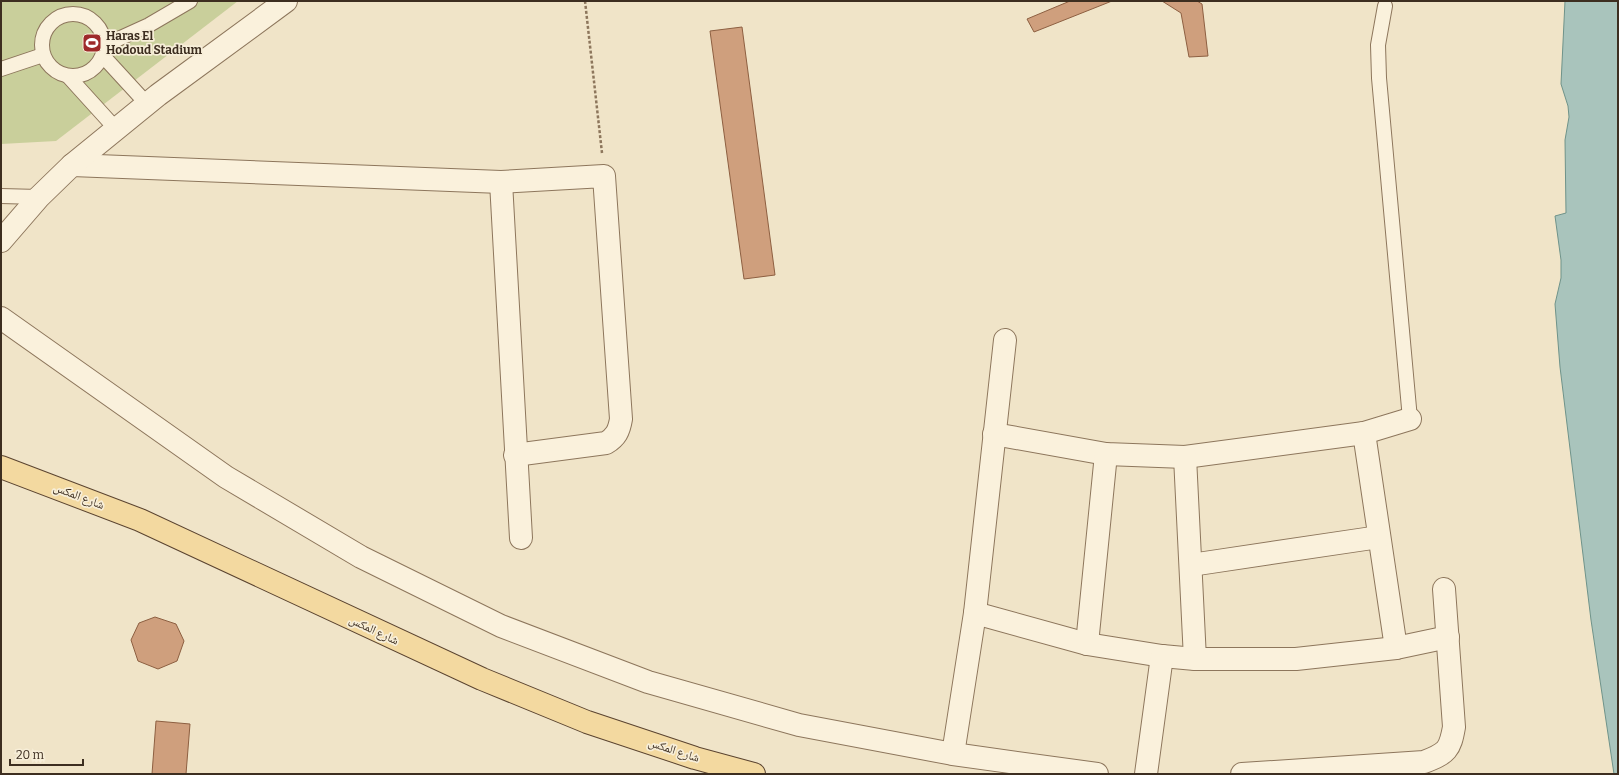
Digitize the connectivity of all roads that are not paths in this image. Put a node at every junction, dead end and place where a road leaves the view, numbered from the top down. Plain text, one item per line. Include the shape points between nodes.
1 (190, 1) edge
2 (286, 1) edge
3 (1385, 6) dead end
4 (104, 51) junction
5 (43, 55) junction
6 (1, 69) edge
7 (68, 76) junction
8 (147, 104) junction
9 (116, 129) junction
10 (72, 165) junction
11 (501, 182) junction
12 (1, 196) edge
13 (39, 197) junction
14 (1, 241) edge
15 (1, 318) edge
16 (1005, 340) dead end
17 (1410, 419) joint
18 (1364, 433) junction
19 (994, 434) junction
20 (1106, 454) junction
21 (515, 455) junction
22 (1185, 457) junction
23 (1, 467) edge
24 (1379, 537) junction
25 (521, 538) dead end
26 (1191, 566) junction
27 (1444, 589) dead end
28 (975, 612) junction
29 (1448, 637) junction
30 (1087, 644) junction
31 (1396, 648) junction
32 (1162, 656) junction
33 (1195, 659) junction
34 (953, 754) junction
35 (754, 774) edge
36 (1097, 774) edge
37 (1146, 774) edge
38 (1242, 774) edge

1 - 4 lane
2 - 8 street
3 - 17 lane via 1378,45 1379,78
4 - 5 lane via 103,34 94,22 79,14 68,14 49,24 44,34
4 - 7 lane via 97,66 89,72
4 - 8 lane
5 - 6 lane
5 - 7 lane via 57,72
7 - 9 lane
8 - 9 street
9 - 10 street
10 - 11 street
10 - 13 street
11 - 21 street
11 - 21 street via 604,176 621,419 619,430 606,443
12 - 13 lane
13 - 14 street
15 - 34 street via 226,477 360,557 501,626 648,682 799,725
16 - 19 street
17 - 18 street
18 - 22 street
18 - 24 street
19 - 20 street
19 - 28 street
20 - 22 street
20 - 30 street
21 - 25 street
22 - 26 street
23 - 35 main road, شارع المكس via 140,520 482,679 587,722 695,758
24 - 26 street
24 - 31 street
26 - 33 street
27 - 29 street
28 - 30 street
28 - 34 street
29 - 31 street
29 - 38 street via 1454,727 1451,743 1440,756 1424,762
30 - 32 street
31 - 33 street via 1296,659
32 - 33 street
32 - 37 street
34 - 36 street

